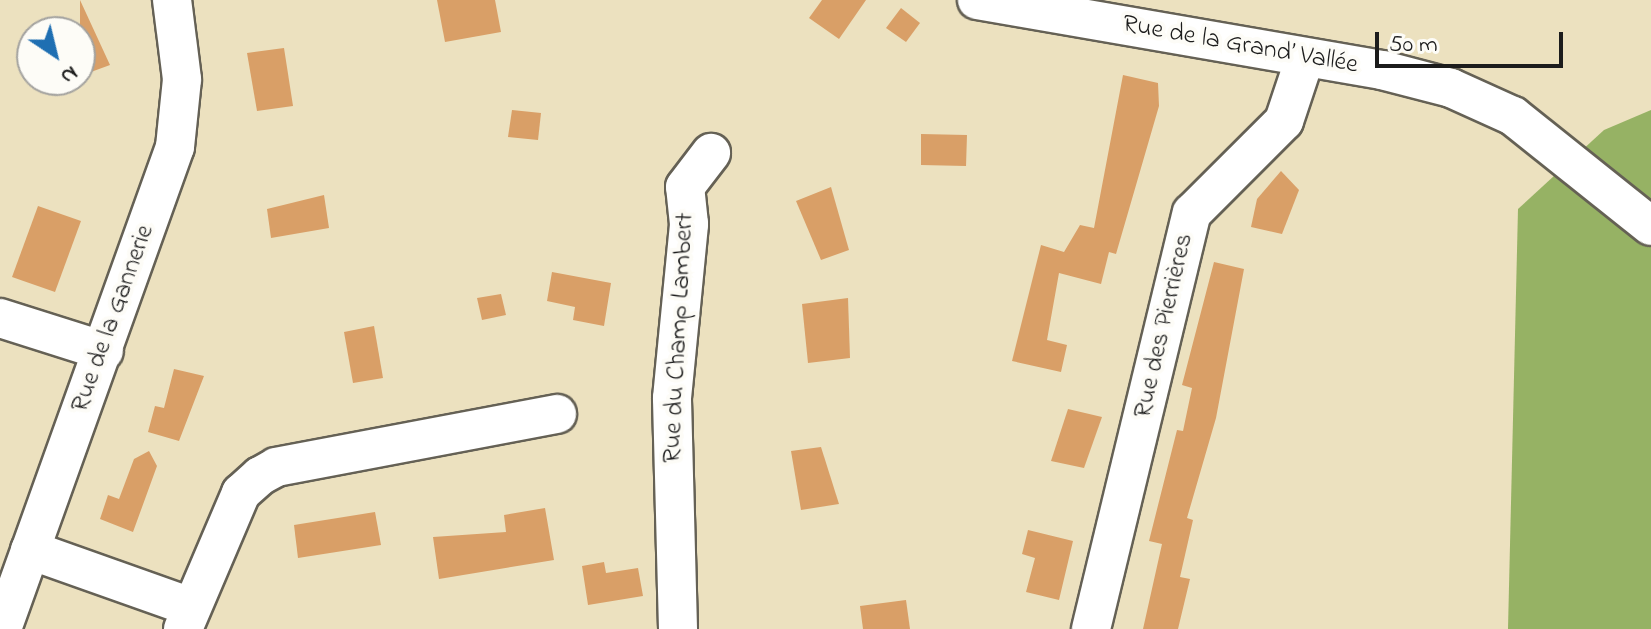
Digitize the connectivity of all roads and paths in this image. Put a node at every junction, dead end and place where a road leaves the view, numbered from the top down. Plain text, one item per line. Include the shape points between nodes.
1 (172, 0) edge
2 (977, 0) edge
3 (1305, 58) junction
4 (711, 153) dead end
5 (1651, 226) edge
6 (0, 318) edge
7 (104, 351) junction
8 (557, 414) dead end
9 (30, 550) junction
10 (187, 618) edge
11 (2, 629) edge
12 (678, 629) edge
13 (1091, 629) edge

1 - 7 street, Rue de la Gannerie via 182,79 175,147
2 - 3 street, Rue de la Grand’ Vallée
3 - 5 street, Rue de la Grand’ Vallée via 1451,88 1513,116
3 - 13 street, Rue des Pierrières via 1284,121 1192,213
4 - 12 street, Rue du Champ Lambert via 685,187 689,224 672,398
6 - 7 street
7 - 9 street, Rue de la Gannerie
8 - 10 street via 276,467 241,493
9 - 10 street
9 - 11 street, Rue de la Gannerie

